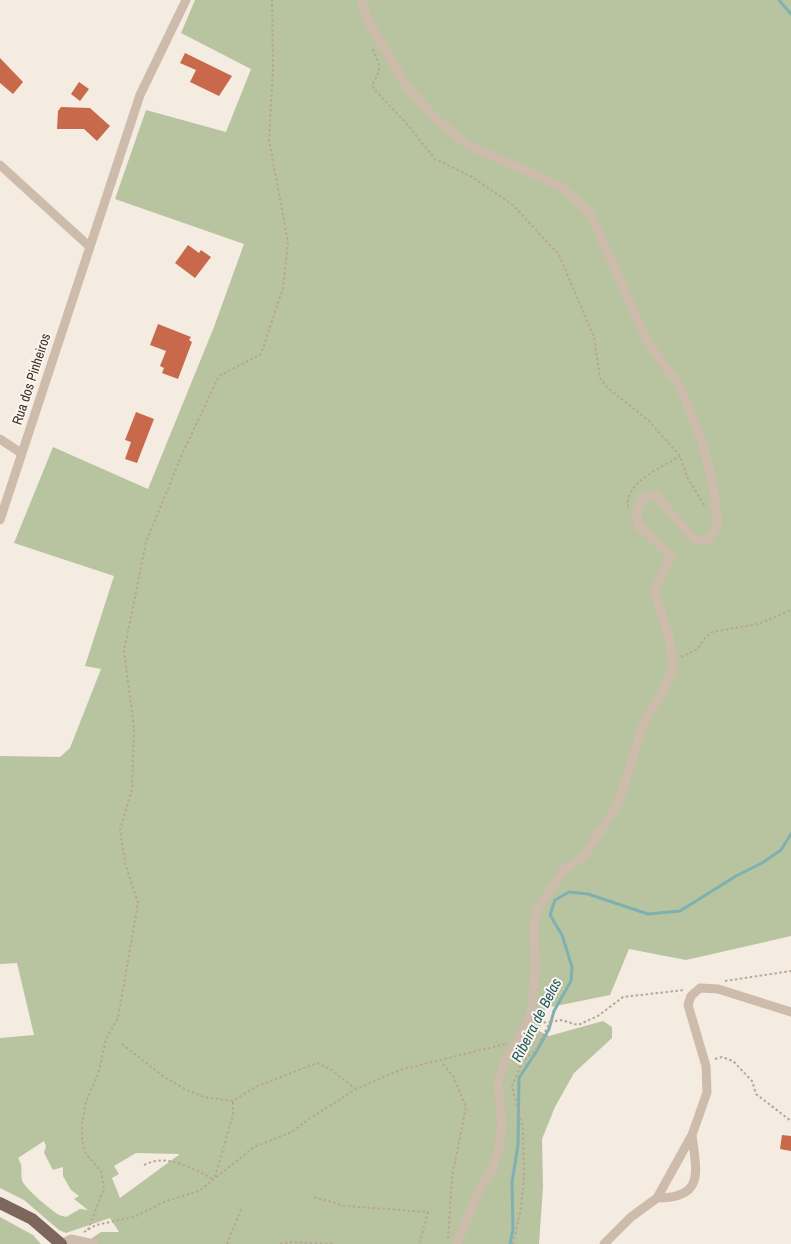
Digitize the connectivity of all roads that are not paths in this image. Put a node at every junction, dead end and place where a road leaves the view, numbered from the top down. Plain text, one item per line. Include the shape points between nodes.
1 (186, 0) edge
2 (361, 0) edge
3 (0, 165) edge
4 (90, 247) junction
5 (0, 439) edge
6 (21, 453) junction
7 (0, 520) edge
8 (791, 1012) edge
9 (692, 1134) junction
10 (658, 1198) junction
11 (0, 1203) edge
12 (64, 1242) edge
13 (94, 1244) edge
14 (457, 1244) edge
15 (604, 1244) edge

1 - 4 street, Rua dos Pinheiros via 140,95
2 - 14 street via 368,21 408,88 433,116 466,144 562,187 590,213 647,341 680,387 703,444 718,526 707,541 695,540 655,495 642,498 636,513 639,526 671,556 654,591 669,636 673,668 644,722 618,804 583,857 562,871 537,909 534,988 527,1024 506,1059 498,1082 502,1124 498,1148 492,1170 478,1192
3 - 4 street
4 - 6 street, Rua dos Pinheiros
5 - 6 street
6 - 7 street, Rua dos Pinheiros
8 - 9 street via 718,989 700,988 691,996 688,1005 705,1062 707,1092
9 - 10 street
9 - 10 street via 696,1179 692,1187 682,1195
10 - 15 street via 631,1216
11 - 12 main road via 32,1219
12 - 13 street

